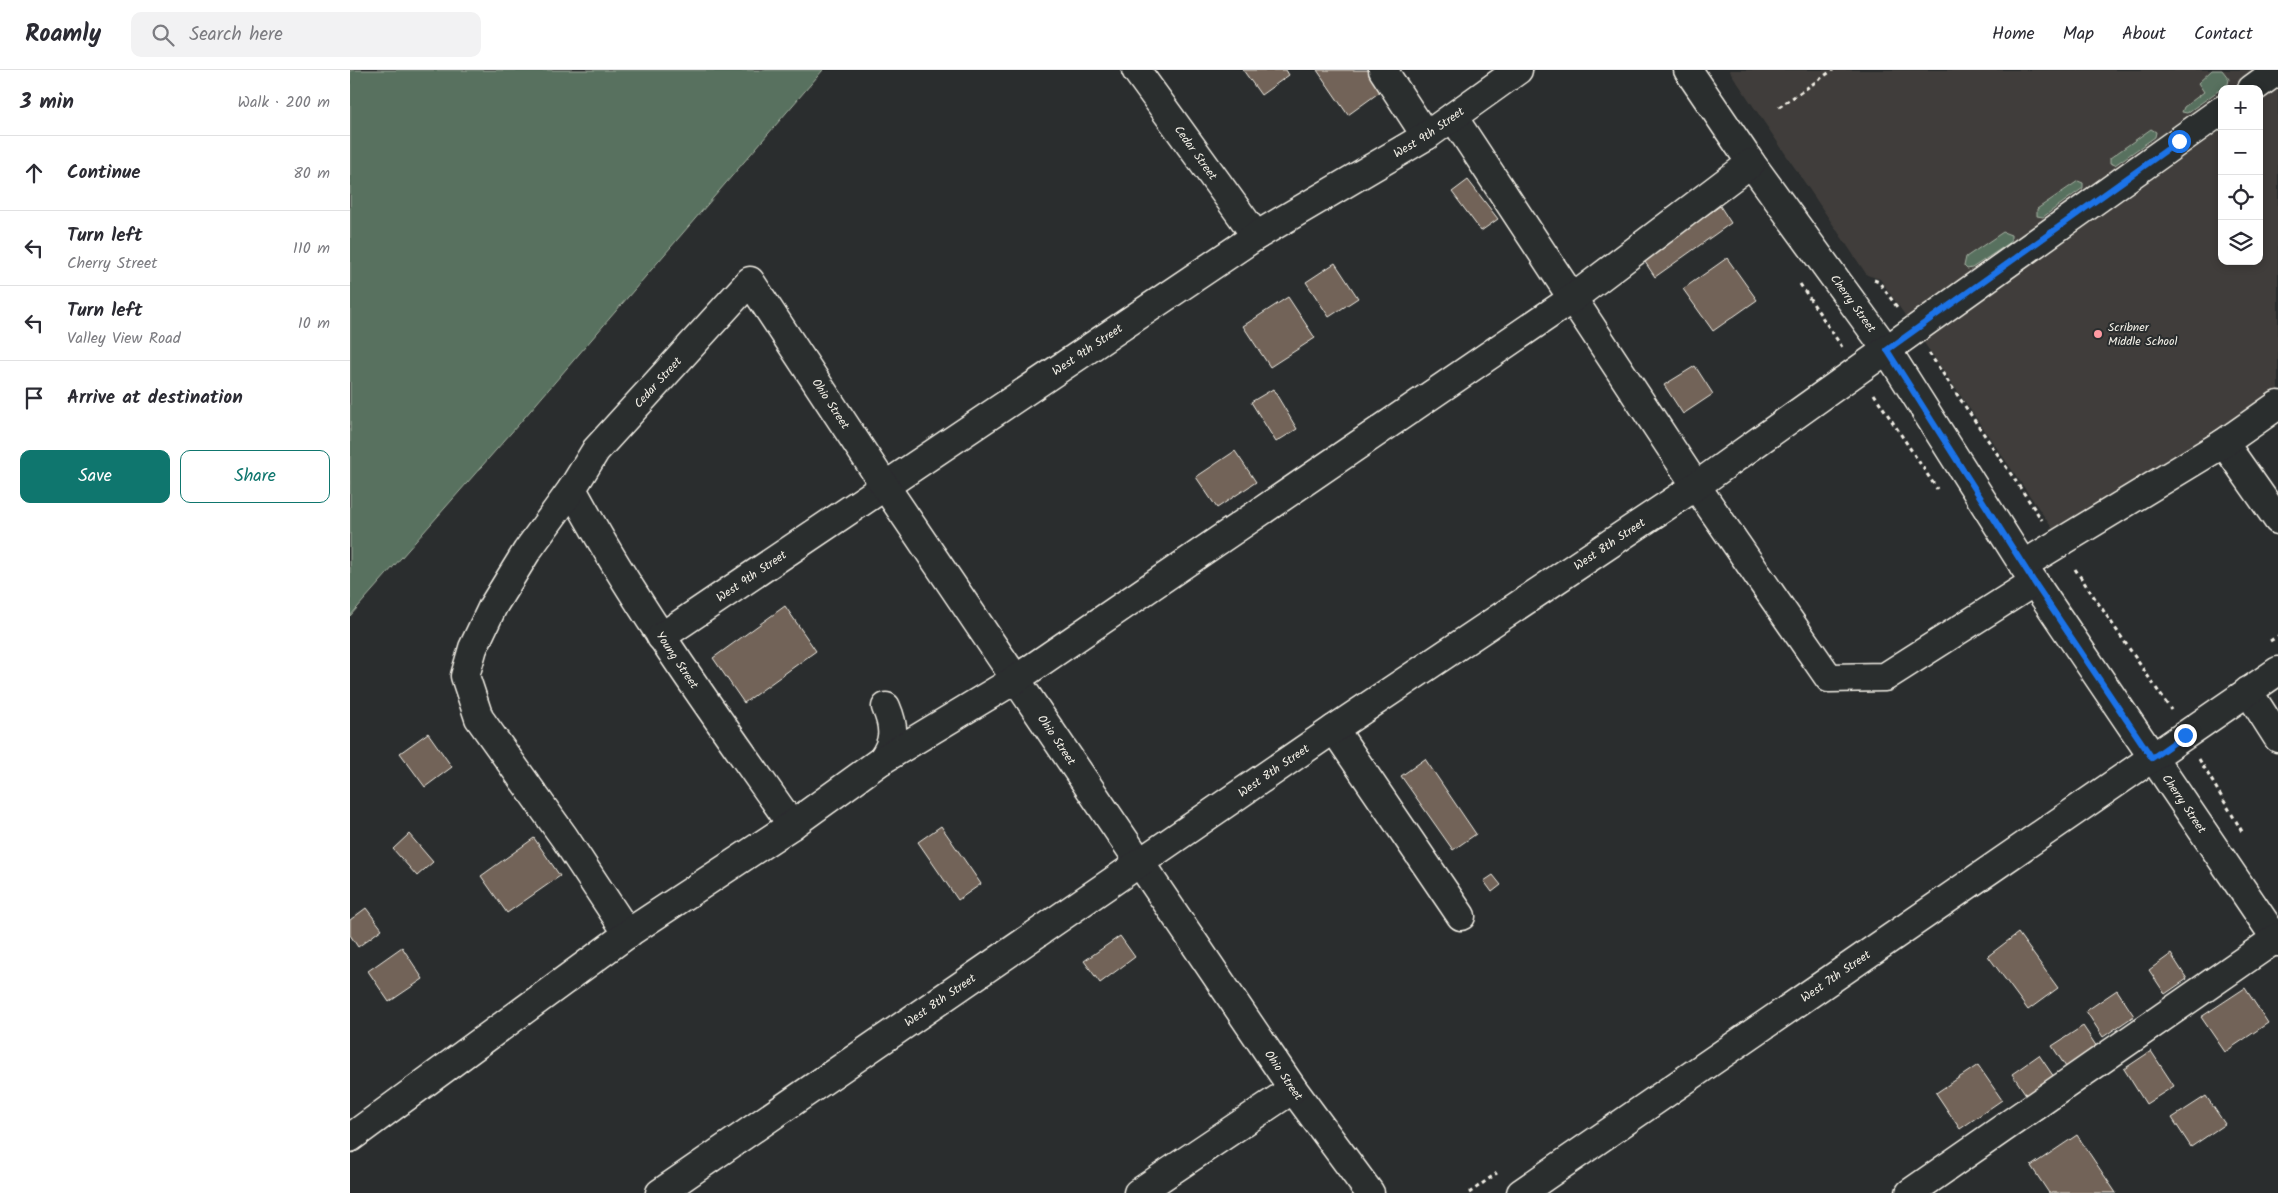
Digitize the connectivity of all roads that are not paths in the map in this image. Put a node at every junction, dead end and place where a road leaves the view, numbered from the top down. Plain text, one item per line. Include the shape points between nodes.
1 (1136, 70) edge
2 (1383, 70) edge
3 (1518, 70) edge
4 (1688, 70) edge
5 (2278, 70) edge
6 (2257, 85) edge
7 (2218, 113) edge
8 (1453, 117) junction
9 (1426, 136) junction
10 (1751, 163) junction
11 (1256, 236) junction
12 (750, 281) joint
13 (1573, 298) junction
14 (1887, 350) junction
15 (2278, 405) edge
16 (2224, 443) junction
17 (885, 486) junction
18 (1696, 486) junction
19 (572, 488) junction
20 (2278, 520) edge
21 (2028, 573) junction
22 (661, 638) junction
23 (2278, 671) edge
24 (1016, 679) junction
25 (2248, 691) junction
26 (886, 707) dead end
27 (1334, 729) junction
28 (2278, 738) edge
29 (2152, 758) junction
30 (882, 760) junction
31 (792, 825) junction
32 (1140, 863) junction
33 (1460, 916) dead end
34 (628, 934) junction
35 (2277, 939) edge
36 (1293, 1089) junction
37 (350, 1138) edge
38 (660, 1193) edge
39 (1138, 1193) edge
40 (1370, 1193) edge
41 (1521, 1193) edge
42 (1910, 1193) edge

1 - 11 street, Cedar Street
2 - 9 street
3 - 8 street, West 9th Street
4 - 10 street, Cherry Street
5 - 6 street
7 - 14 street, West 8th Street
8 - 9 street, West 9th Street
8 - 13 street
9 - 11 street, West 9th Street
10 - 13 street
10 - 14 street, Cherry Street
11 - 17 street, West 9th Street
12 - 17 street, Ohio Street
12 - 19 street, Cedar Street via 604,439
13 - 18 street
13 - 24 street
14 - 18 street, West 8th Street
14 - 21 street, Cherry Street
15 - 16 street
16 - 20 street
16 - 21 street
17 - 22 street, West 9th Street
17 - 24 street, Ohio Street
18 - 21 street via 1829,678 1885,676
18 - 27 street, West 8th Street
19 - 22 street, Young Street
19 - 34 street, Cedar Street via 493,606 473,648 465,676 479,718
21 - 29 street, Cherry Street
22 - 31 street, Young Street
23 - 25 street, West 7th Street
24 - 30 street
24 - 32 street, Ohio Street
25 - 28 street
25 - 29 street, West 7th Street
26 - 30 street via 894,736
27 - 32 street, West 8th Street
27 - 33 street
29 - 35 street, Cherry Street
29 - 41 street, West 7th Street
30 - 31 street
31 - 34 street
32 - 36 street, Ohio Street
32 - 38 street, West 8th Street
34 - 37 street
35 - 42 street
36 - 39 street
36 - 40 street, Ohio Street

